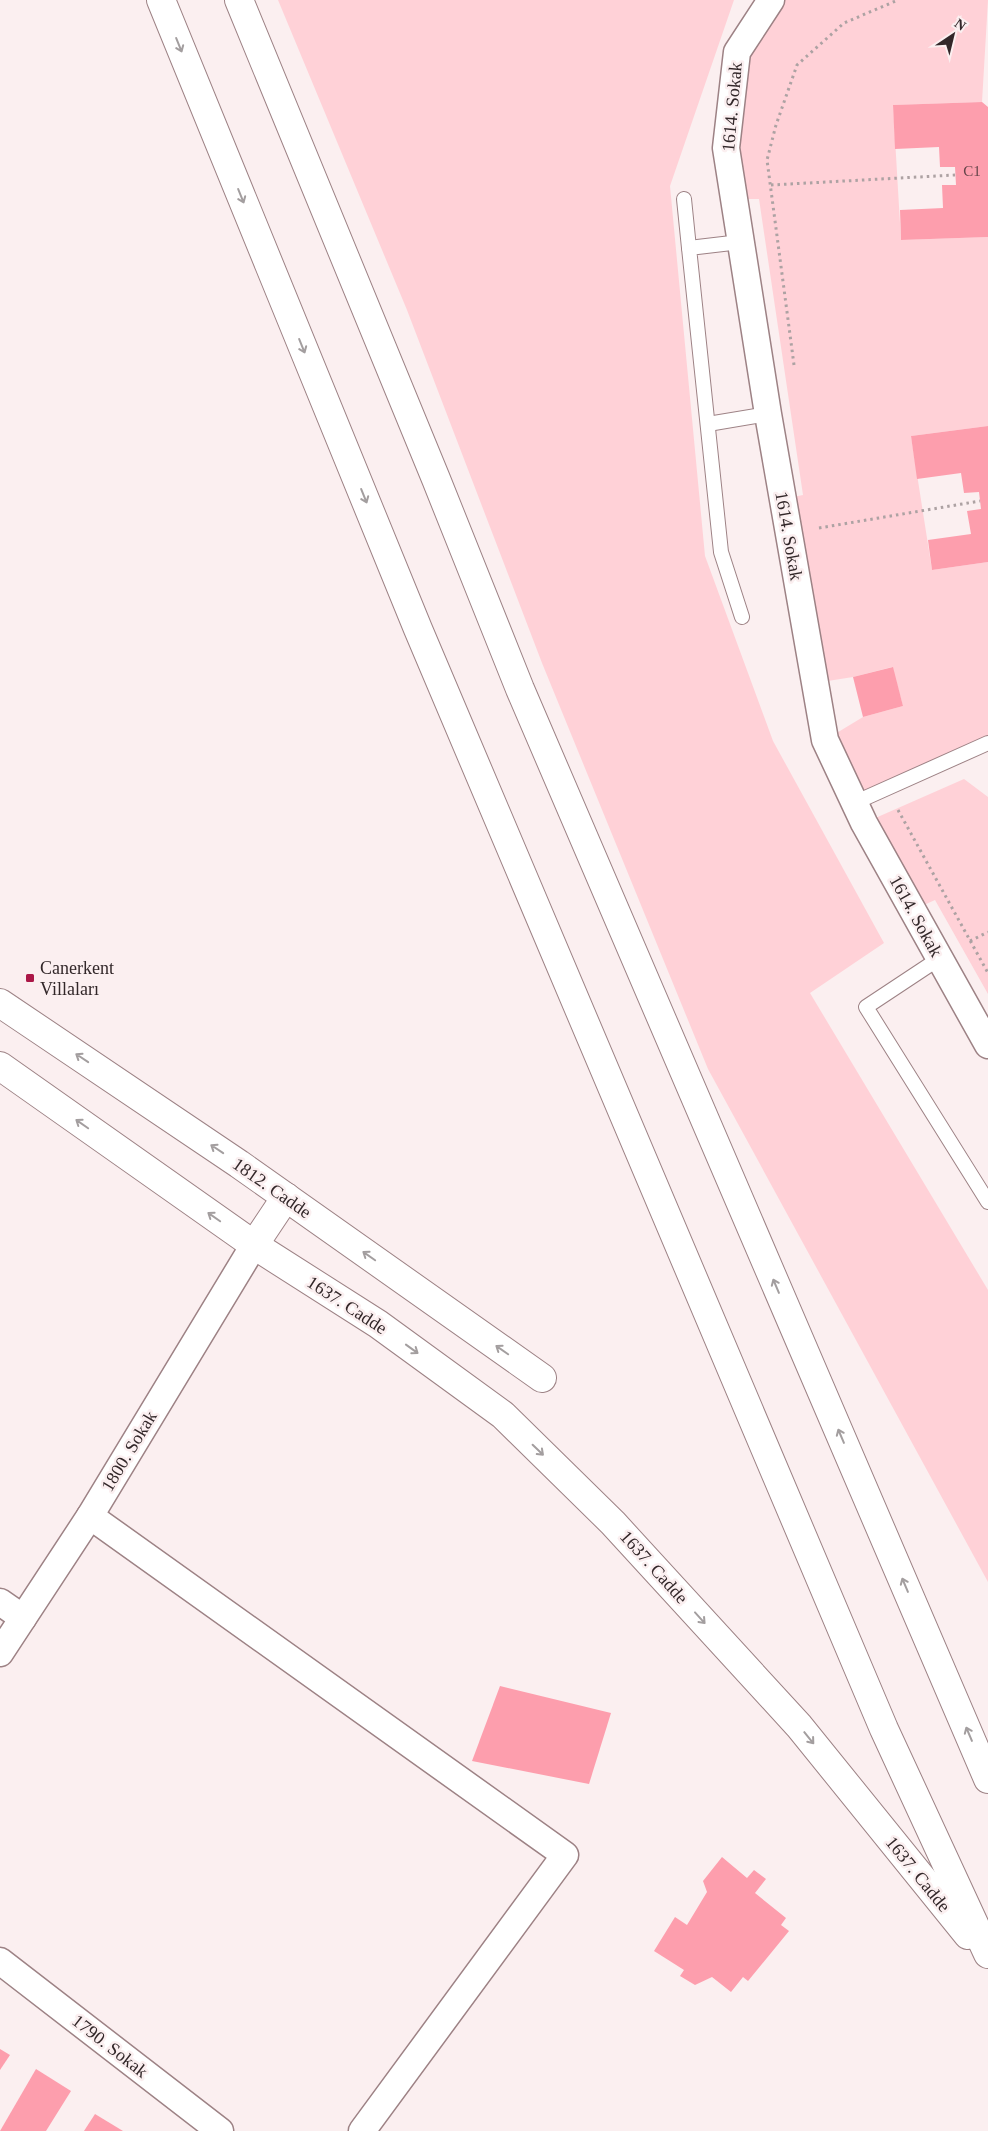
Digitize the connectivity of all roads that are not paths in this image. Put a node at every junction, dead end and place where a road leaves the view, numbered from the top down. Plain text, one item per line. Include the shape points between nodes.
1 (161, 0) edge
2 (239, 0) edge
3 (771, 0) edge
4 (684, 199) dead end
5 (740, 242) junction
6 (689, 248) junction
7 (768, 414) junction
8 (708, 424) junction
9 (742, 617) dead end
10 (988, 743) edge
11 (854, 803) junction
12 (940, 958) dead end
13 (0, 1003) edge
14 (988, 1045) edge
15 (0, 1066) edge
16 (286, 1197) junction
17 (988, 1202) edge
18 (254, 1245) junction
19 (542, 1378) dead end
20 (90, 1516) junction
21 (0, 1602) edge
22 (23, 1618) junction
23 (0, 1653) edge
24 (988, 1779) edge
25 (988, 1954) edge
26 (988, 1960) edge
27 (0, 1962) edge
28 (220, 2131) edge
29 (362, 2131) edge

1 -> 25 street via 418,629 884,1729
24 -> 2 street via 520,689
3 - 5 street, 1614. Sokak via 737,52 726,148
4 - 6 lane
5 - 6 lane
5 - 7 street, 1614. Sokak
6 - 8 lane
7 - 8 lane
7 - 11 street, 1614. Sokak via 825,740
8 - 9 lane via 721,552
10 - 11 lane
11 - 14 street, 1614. Sokak
12 - 17 lane via 866,1007
16 -> 13 street, 1812. Cadde
18 -> 15 street
16 - 18 street
19 -> 16 street, 1812. Cadde
18 - 20 street, 1800. Sokak
18 -> 26 street, 1637. Cadde via 378,1324 503,1415 613,1523 799,1726
20 - 22 street, 1800. Sokak
20 - 29 street via 565,1855
21 - 22 street
22 - 23 street, 1800. Sokak
27 - 28 street, 1790. Sokak

